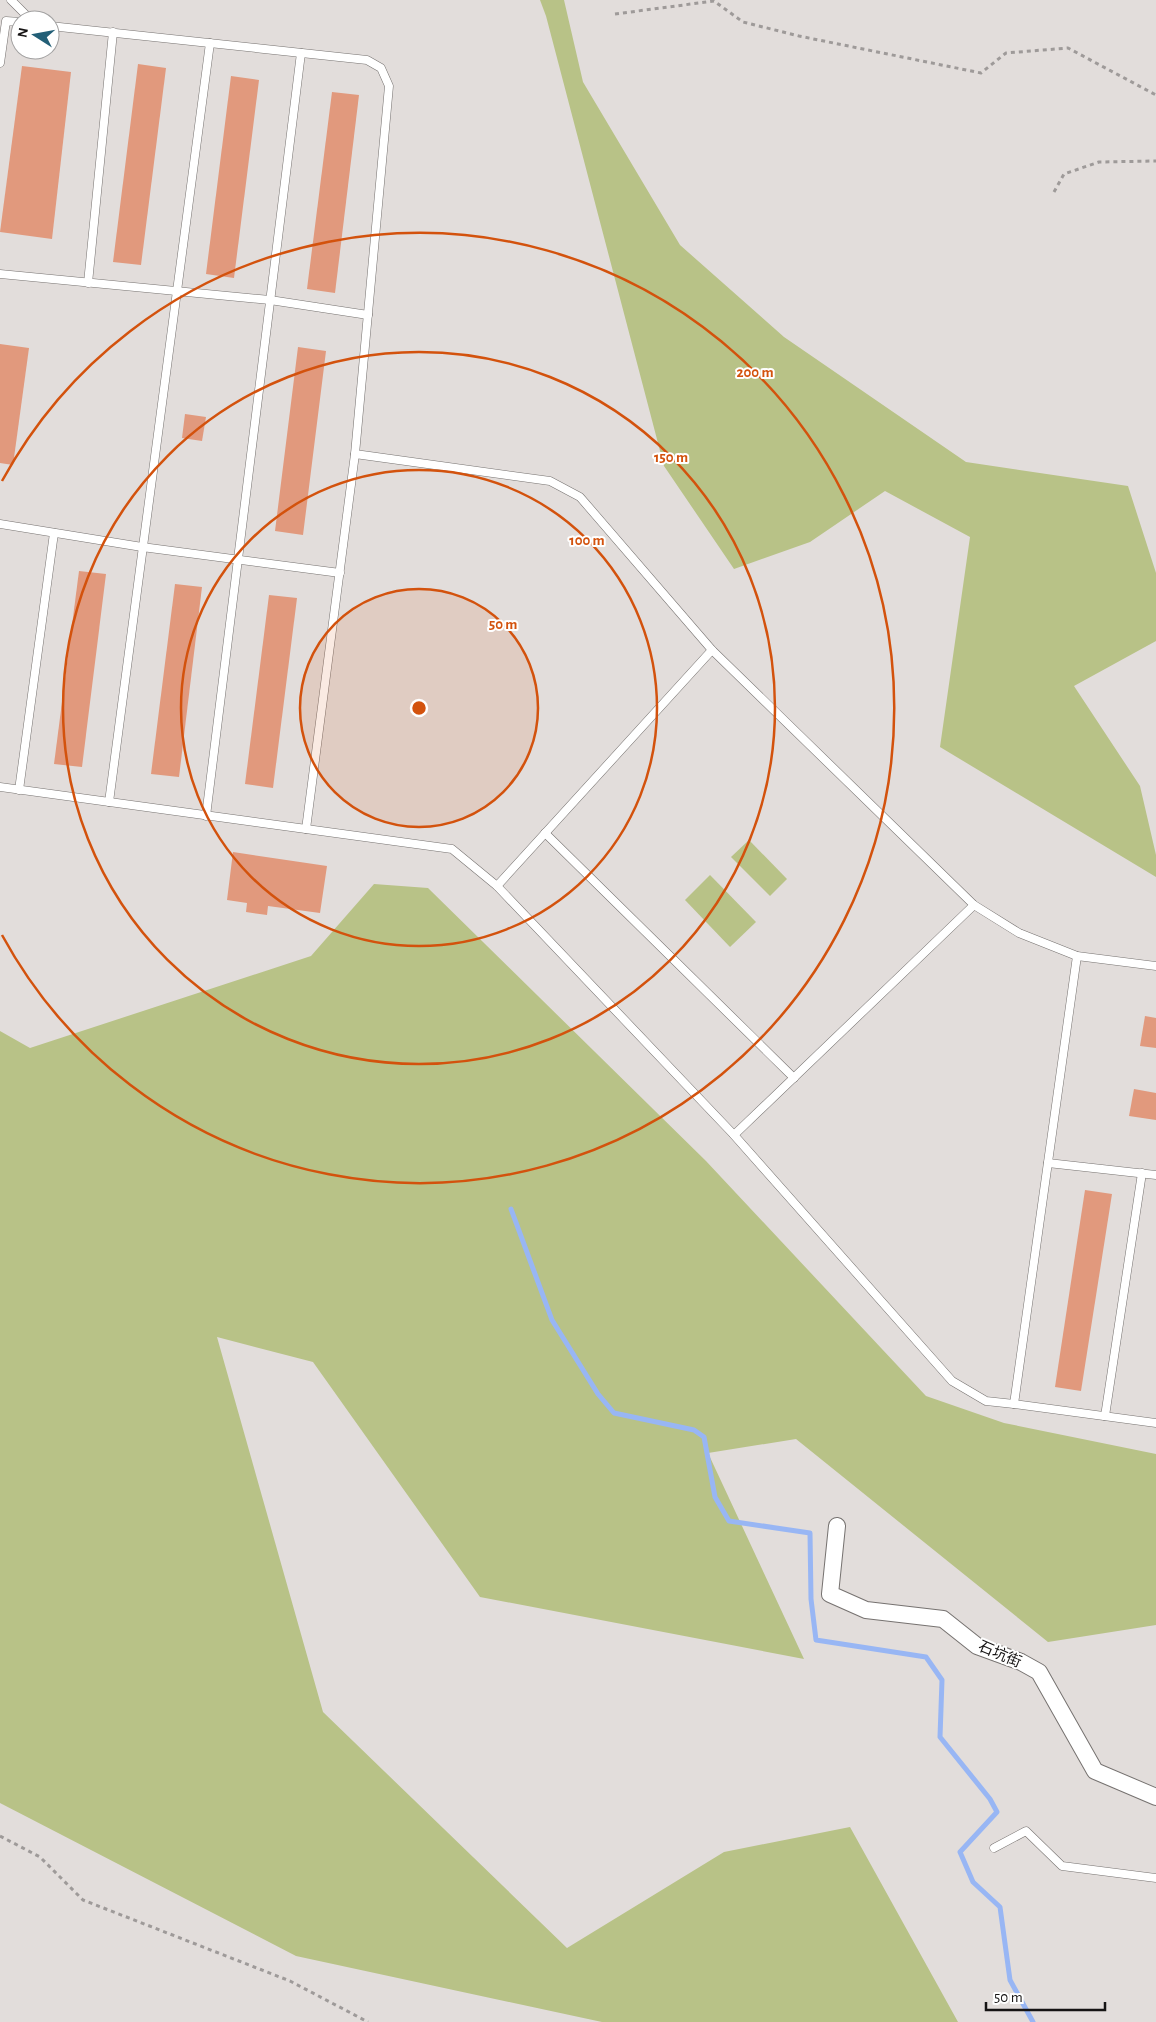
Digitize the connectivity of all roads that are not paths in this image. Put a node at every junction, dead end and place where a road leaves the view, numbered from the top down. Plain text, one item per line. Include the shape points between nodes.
1 (12, 0) edge
2 (22, 10) edge
3 (10, 21) edge
4 (60, 27) edge
5 (113, 32) junction
6 (210, 43) junction
7 (301, 53) junction
8 (0, 64) edge
9 (0, 274) edge
10 (88, 283) junction
11 (176, 291) junction
12 (270, 300) junction
13 (368, 315) junction
14 (355, 454) junction
15 (0, 524) edge
16 (54, 533) junction
17 (142, 547) junction
18 (238, 559) junction
19 (340, 573) junction
20 (712, 650) junction
21 (0, 788) edge
22 (20, 790) junction
23 (109, 802) junction
24 (206, 816) junction
25 (306, 829) junction
26 (545, 833) junction
27 (497, 886) junction
28 (974, 905) junction
29 (1077, 956) junction
30 (1156, 966) edge
31 (794, 1078) junction
32 (734, 1135) junction
33 (1048, 1163) junction
34 (1142, 1173) junction
35 (1156, 1175) edge
36 (1014, 1404) junction
37 (1105, 1416) junction
38 (1156, 1423) edge
39 (837, 1526) dead end
40 (1156, 1797) edge
41 (994, 1848) dead end
42 (1156, 1878) edge

1 - 2 lane
3 - 8 lane via 6,21
4 - 5 lane
5 - 6 lane
5 - 10 lane
6 - 7 lane
6 - 11 lane
7 - 12 lane
7 - 13 lane via 367,60 381,68 389,86
9 - 10 lane
10 - 11 lane
11 - 12 lane
11 - 17 lane
12 - 13 lane
12 - 18 lane
13 - 14 lane
14 - 19 lane
14 - 20 lane via 550,481 580,497
15 - 16 lane
16 - 17 lane
16 - 22 lane
17 - 18 lane
17 - 23 lane
18 - 19 lane
18 - 24 lane
19 - 25 lane
20 - 26 lane
20 - 28 lane
21 - 22 lane
22 - 23 lane
23 - 24 lane
24 - 25 lane
25 - 27 lane via 452,849
26 - 27 lane
26 - 31 lane
27 - 32 lane
28 - 29 lane via 1019,933
28 - 31 lane
29 - 30 lane
29 - 33 lane
31 - 32 lane
32 - 36 lane via 952,1381 986,1401
33 - 34 lane
33 - 36 lane
34 - 35 lane
34 - 37 lane
36 - 37 lane
37 - 38 lane
39 - 40 street, 石坑街 via 830,1594 866,1610 943,1619 977,1646 1039,1672 1096,1771
41 - 42 lane via 1026,1831 1062,1866

